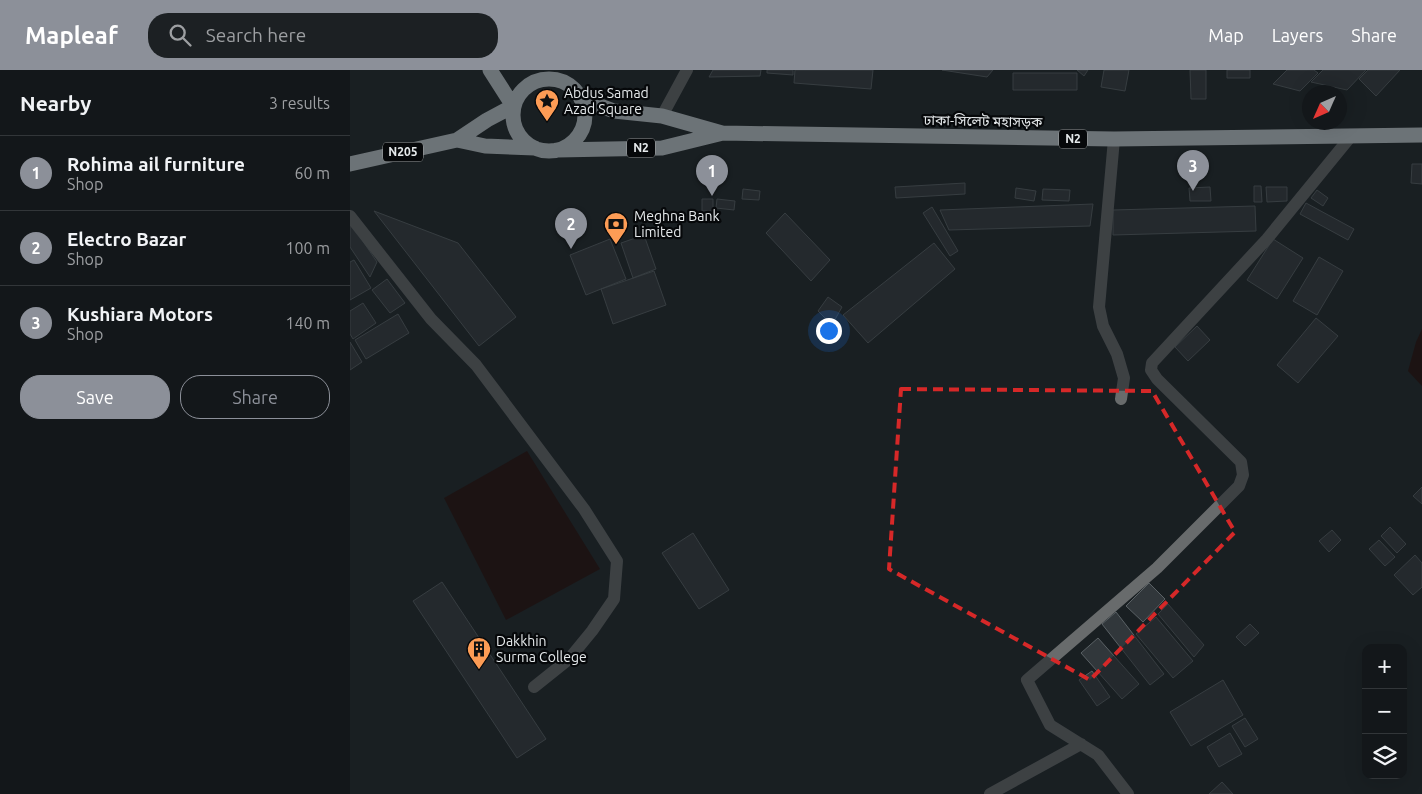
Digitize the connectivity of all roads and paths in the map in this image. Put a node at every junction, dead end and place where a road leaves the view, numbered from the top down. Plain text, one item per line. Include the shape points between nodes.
1 (490, 70) edge
2 (548, 70) edge
3 (686, 70) edge
4 (568, 84) junction
5 (581, 99) junction
6 (514, 106) junction
7 (662, 116) junction
8 (723, 133) junction
9 (1352, 135) junction
10 (1422, 135) edge
11 (1114, 139) junction
12 (457, 140) junction
13 (535, 148) junction
14 (557, 150) junction
15 (350, 164) edge
16 (350, 216) edge
17 (1121, 399) dead end
18 (534, 687) dead end
19 (1081, 744) junction
20 (990, 794) edge
21 (1128, 794) edge

1 - 6 highway
2 - 4 highway
3 - 7 street
4 - 5 highway
4 - 6 highway via 544,79 532,83 522,90
5 - 7 highway, N2 via 614,111
5 - 14 highway via 585,116 582,128 568,146
6 - 12 highway, N205
6 - 13 highway via 518,133
7 - 8 highway, N2
8 - 11 highway, ঢাকা-সিলেট মহাসড়ক / N2
8 - 14 highway, N2 via 662,148
9 - 10 highway, ঢাকা-সিলেট মহাসড়ক / N2
9 - 11 highway, ঢাকা-সিলেট মহাসড়ক / N2
9 - 19 street via 1267,239 1152,363 1151,370 1157,379 1240,462 1243,475 1239,486 1158,568 1027,680 1050,725
11 - 17 street via 1099,307 1103,326 1124,378
12 - 13 highway, N205 via 485,146
12 - 15 highway, N205
13 - 14 highway
16 - 18 street via 431,319 476,365 584,509 617,561 614,599 569,659
19 - 20 street
19 - 21 street via 1098,755

